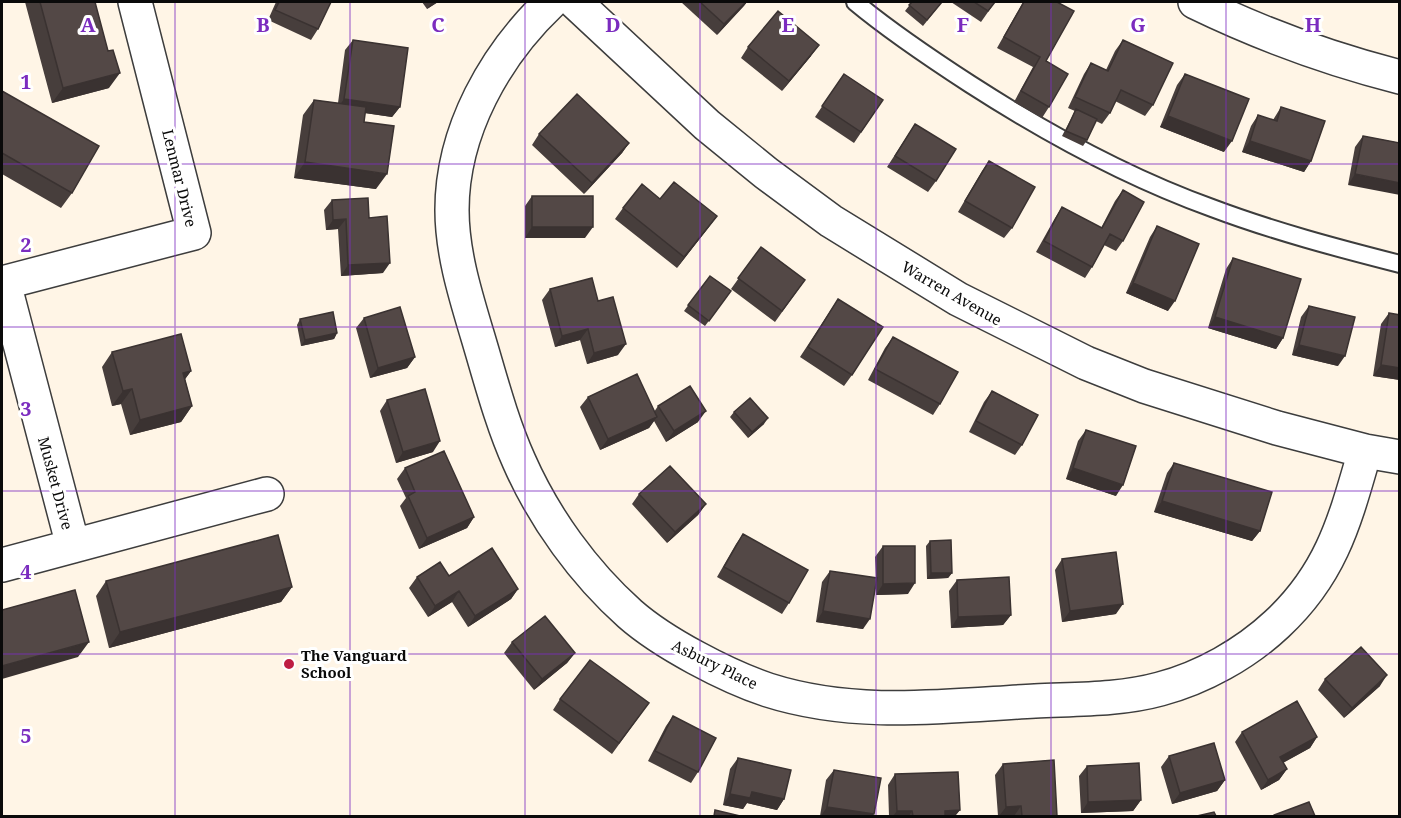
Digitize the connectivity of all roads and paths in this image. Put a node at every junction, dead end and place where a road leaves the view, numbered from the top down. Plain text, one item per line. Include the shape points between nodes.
1 (135, 2) edge
2 (551, 2) edge
3 (575, 2) edge
4 (855, 2) edge
5 (1195, 2) edge
6 (1400, 77) edge
7 (1400, 264) edge
8 (3, 283) edge
9 (1365, 451) junction
10 (1400, 457) edge
11 (267, 494) dead end
12 (72, 546) junction
13 (2, 565) edge

1 - 8 street, Lenmar Drive via 194,233
2 - 9 street, Asbury Place via 506,53 469,122 452,208 455,247 468,305 502,416 519,462 541,504 596,579 632,615 674,645 768,690 861,708 1126,696 1162,689 1205,673 1243,651 1275,627 1303,598 1326,563 1343,526
3 - 9 street, Warren Avenue via 699,118 766,173 831,220 958,299 1086,363 1144,386
4 - 7 lane via 1010,110 1148,182 1291,234
5 - 6 street via 1303,48
8 - 12 street, Musket Drive
9 - 10 street, Warren Avenue
11 - 12 street
12 - 13 street

